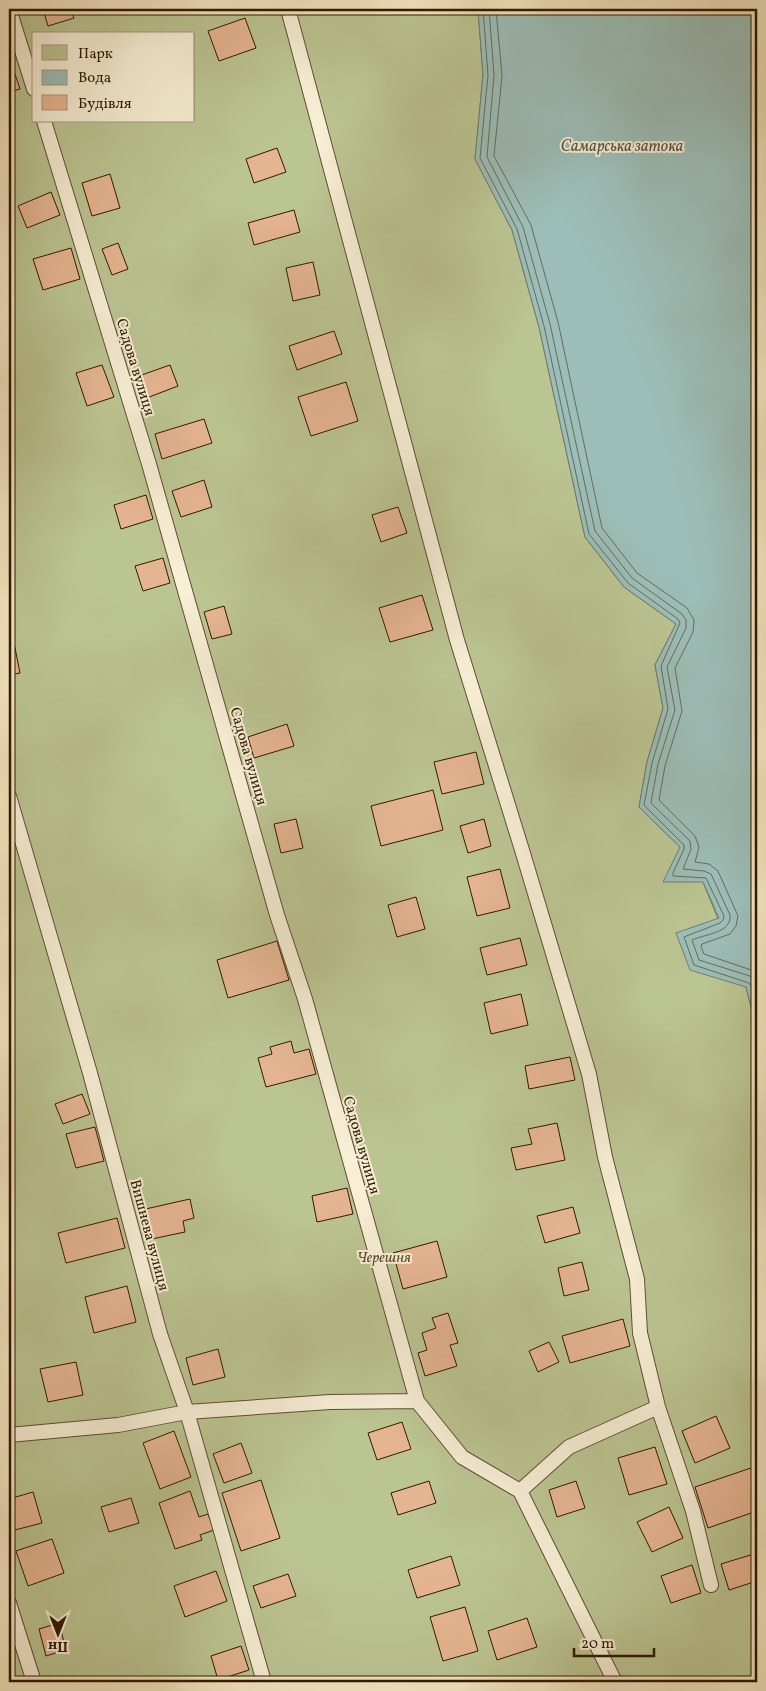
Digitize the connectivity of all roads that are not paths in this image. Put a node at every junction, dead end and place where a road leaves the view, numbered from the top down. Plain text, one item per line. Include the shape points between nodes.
1 (10, 9) edge
2 (288, 9) edge
3 (32, 82) edge
4 (44, 122) edge
5 (9, 796) edge
6 (417, 1401) junction
7 (658, 1407) junction
8 (187, 1412) junction
9 (9, 1435) edge
10 (520, 1492) junction
11 (711, 1585) dead end
12 (9, 1603) edge
13 (34, 1682) edge
14 (264, 1682) edge
15 (615, 1682) edge

1 - 3 lane
2 - 7 lane via 457,640 589,1074 605,1157 637,1279 640,1333
4 - 6 lane, Садова вулиця via 149,464 305,999
5 - 8 lane, Вишнева вулиця via 90,1073 160,1334
6 - 8 lane via 330,1402
6 - 10 lane via 462,1457
7 - 10 lane via 569,1447
7 - 11 lane via 693,1511
8 - 9 lane via 118,1425
8 - 14 lane, Вишнева вулиця
10 - 15 lane
12 - 13 lane

